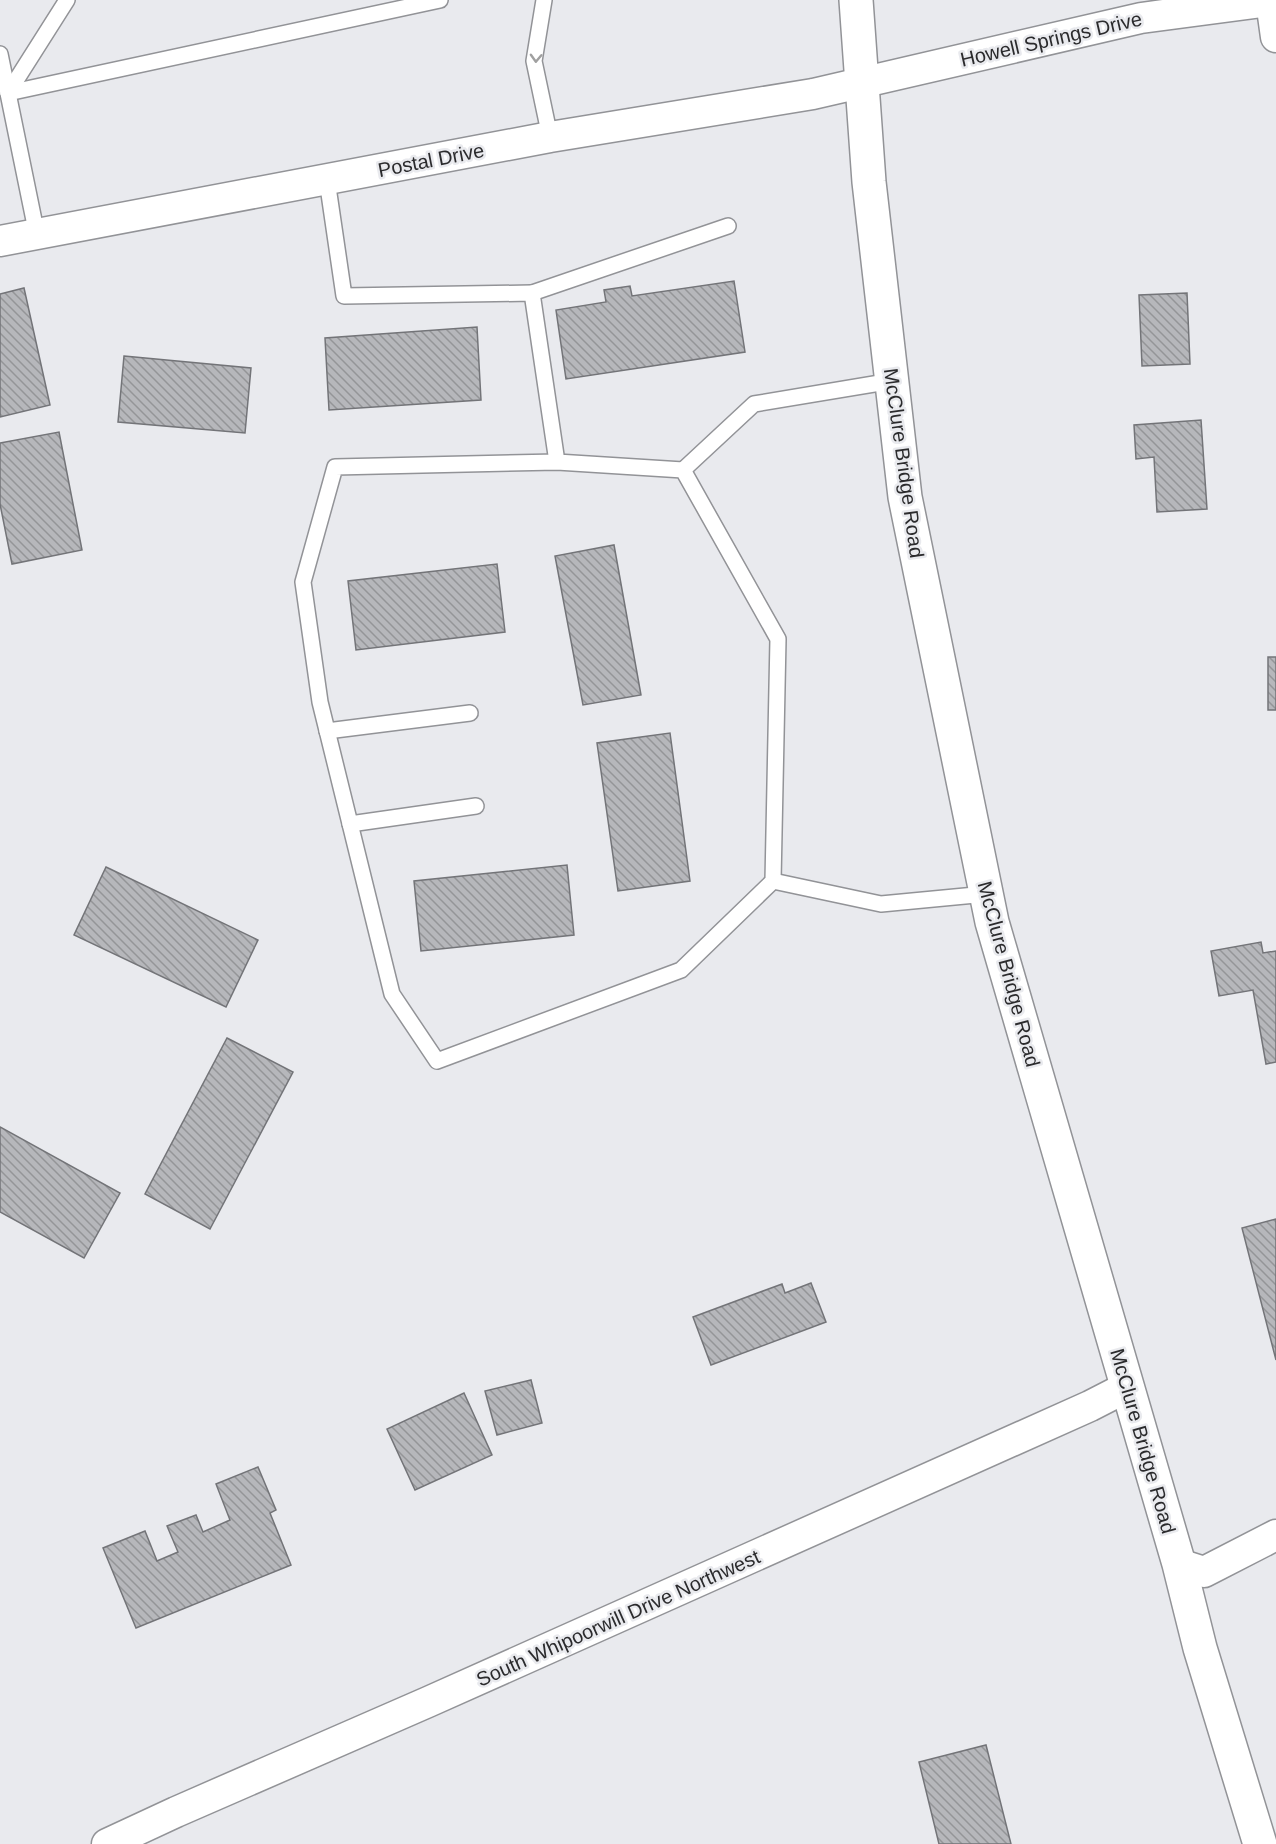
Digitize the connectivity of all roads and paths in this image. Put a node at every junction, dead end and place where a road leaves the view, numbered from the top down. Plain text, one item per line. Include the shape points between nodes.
1 (67, 0) edge
2 (440, 0) edge
3 (544, 0) edge
4 (856, 0) edge
5 (1274, 1) edge
6 (1276, 37) edge
7 (0, 54) edge
8 (863, 82) junction
9 (8, 93) junction
10 (550, 137) junction
11 (327, 180) junction
12 (728, 226) dead end
13 (37, 235) junction
14 (0, 241) edge
15 (532, 293) junction
16 (892, 381) junction
17 (557, 462) junction
18 (683, 470) junction
19 (470, 713) dead end
20 (327, 731) junction
21 (476, 806) dead end
22 (350, 824) junction
23 (772, 881) junction
24 (986, 894) junction
25 (1127, 1387) junction
26 (1276, 1535) edge
27 (1179, 1564) junction
28 (107, 1844) edge
29 (1260, 1844) edge

1 - 9 lane
2 - 9 lane
3 -> 10 lane via 534,61
4 - 8 street, McClure Bridge Road
5 - 6 street
5 - 8 street, Howell Springs Drive via 1141,18
7 - 9 lane
8 - 10 street, Postal Drive
8 - 16 street, McClure Bridge Road via 869,182
9 - 13 lane
10 - 11 street, Postal Drive
11 - 13 street, Postal Drive
11 - 15 lane via 344,296
12 - 15 lane
13 - 14 street, Postal Drive
15 - 17 lane
16 - 18 lane via 754,404
16 - 24 street, McClure Bridge Road via 904,498
17 - 18 lane
17 - 20 lane via 335,467 303,582
18 - 23 lane via 778,639
19 - 20 lane
20 - 22 lane
21 - 22 lane
22 - 23 lane via 392,994 437,1061 681,970
23 - 24 lane via 881,904
24 - 25 street, McClure Bridge Road
25 - 27 street, McClure Bridge Road
25 - 28 street, South Whipoorwill Drive Northwest
26 - 27 street via 1204,1572
27 - 29 street, McClure Bridge Road via 1200,1648

